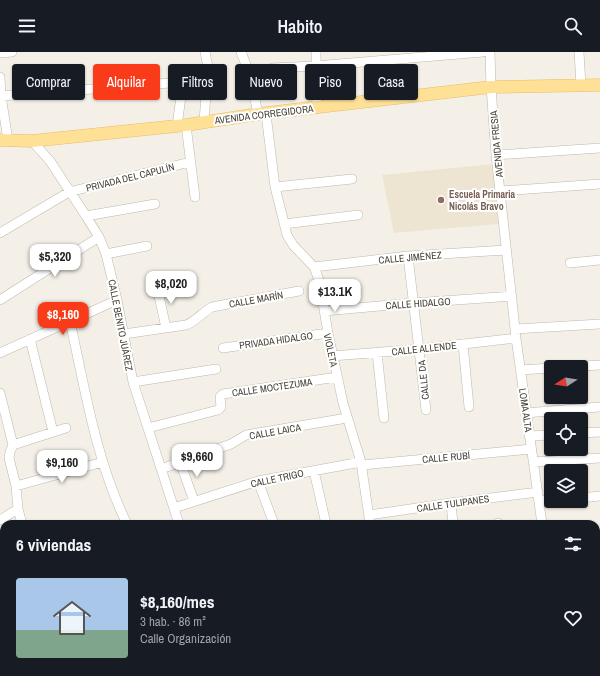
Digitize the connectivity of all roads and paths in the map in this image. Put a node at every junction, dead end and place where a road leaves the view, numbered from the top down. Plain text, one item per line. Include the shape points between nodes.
1 (12, 52) edge
2 (205, 52) edge
3 (241, 52) edge
4 (316, 52) edge
5 (483, 52) edge
6 (490, 52) edge
7 (579, 52) edge
8 (0, 53) edge
9 (315, 64) edge
10 (339, 64) edge
11 (0, 77) edge
12 (581, 85) junction
13 (600, 85) edge
14 (491, 87) junction
15 (1, 96) junction
16 (317, 100) edge
17 (317, 107) junction
18 (262, 114) junction
19 (204, 122) junction
20 (181, 125) junction
21 (4, 140) edge
22 (32, 141) junction
23 (600, 148) edge
24 (496, 155) junction
25 (190, 162) junction
26 (352, 179) dead end
27 (600, 184) edge
28 (276, 186) junction
29 (500, 191) junction
30 (69, 192) junction
31 (195, 197) dead end
32 (155, 204) dead end
33 (358, 215) dead end
34 (86, 216) junction
35 (284, 224) junction
36 (0, 233) edge
37 (99, 237) junction
38 (147, 246) dead end
39 (506, 250) junction
40 (106, 254) junction
41 (408, 256) junction
42 (600, 260) edge
43 (570, 263) dead end
44 (314, 267) junction
45 (157, 287) dead end
46 (298, 291) dead end
47 (512, 296) junction
48 (0, 300) edge
49 (117, 300) junction
50 (413, 303) junction
51 (324, 311) junction
52 (70, 321) junction
53 (600, 324) edge
54 (166, 328) junction
55 (328, 332) junction
56 (124, 334) junction
57 (516, 334) junction
58 (30, 339) junction
59 (463, 344) junction
60 (224, 348) dead end
61 (420, 349) junction
62 (0, 353) edge
63 (378, 353) junction
64 (332, 356) junction
65 (600, 365) edge
66 (588, 366) edge
67 (544, 368) edge
68 (216, 369) dead end
69 (520, 370) junction
70 (337, 377) junction
71 (133, 382) junction
72 (0, 393) edge
73 (469, 407) dead end
74 (600, 407) edge
75 (426, 410) dead end
76 (525, 413) junction
77 (347, 418) junction
78 (384, 418) dead end
79 (66, 428) dead end
80 (148, 428) junction
81 (53, 432) junction
82 (600, 432) edge
83 (588, 433) edge
84 (544, 435) edge
85 (529, 436) junction
86 (13, 445) junction
87 (531, 449) junction
88 (600, 458) edge
89 (103, 462) junction
90 (180, 462) junction
91 (533, 462) junction
92 (361, 463) junction
93 (161, 469) junction
94 (314, 470) junction
95 (258, 481) junction
96 (16, 486) junction
97 (600, 496) edge
98 (538, 497) junction
99 (588, 497) edge
100 (544, 498) edge
101 (194, 501) junction
102 (450, 503) junction
103 (174, 508) junction
104 (18, 509) junction
105 (370, 519) edge
106 (0, 520) edge
107 (21, 520) edge
108 (125, 520) edge
109 (177, 520) edge
110 (270, 520) edge
111 (325, 520) edge
112 (452, 520) edge
113 (541, 520) edge

1 - 8 street
2 - 19 street via 208,67
3 - 18 street, VIOLETA
4 - 9 street
5 - 10 street
6 - 14 street, AVENIDA FRESIA
7 - 12 street
11 - 15 street
12 - 13 main road, AVENIDA CORREGIDORA
12 - 14 main road, AVENIDA CORREGIDORA
14 - 17 main road, AVENIDA CORREGIDORA
14 - 24 street, AVENIDA FRESIA
15 - 20 street via 183,82
15 - 21 street
16 - 17 street
17 - 18 main road, AVENIDA CORREGIDORA
18 - 19 main road, AVENIDA CORREGIDORA
18 - 28 street, VIOLETA
19 - 20 main road, AVENIDA CORREGIDORA
20 - 22 main road, AVENIDA CORREGIDORA
20 - 25 street
21 - 22 main road, AVENIDA CORREGIDORA
22 - 30 street, CALLE BENITO JUÁREZ via 50,161
23 - 24 street
24 - 29 street, AVENIDA FRESIA
25 - 30 street, PRIVADA DEL CAPULÍN
25 - 31 street
26 - 28 street
27 - 29 street
28 - 35 street, VIOLETA
29 - 39 street, AVENIDA FRESIA
30 - 34 street, CALLE BENITO JUÁREZ
30 - 36 street, PRIVADA DEL CAPULÍN
32 - 34 street
33 - 35 street
34 - 37 street, CALLE BENITO JUÁREZ
35 - 44 street, VIOLETA via 293,245
37 - 40 street, CALLE BENITO JUÁREZ
37 - 48 street
38 - 40 street
39 - 41 street, CALLE JIMÉNEZ
39 - 47 street, AVENIDA FRESIA
40 - 49 street, CALLE BENITO JUÁREZ
41 - 44 street, CALLE JIMÉNEZ
41 - 50 street, CALLE DA
42 - 43 street
44 - 51 street, VIOLETA
45 - 54 street
46 - 54 street, CALLE MARÍN via 212,307 190,324
47 - 50 street, CALLE HIDALGO
47 - 57 street, LOMA ALTA
49 - 52 street
49 - 56 street, CALLE BENITO JUÁREZ
50 - 51 street, CALLE HIDALGO
50 - 61 street, CALLE DA
51 - 55 street, VIOLETA
52 - 58 street
52 - 89 street via 95,438
53 - 57 street, CALLE ALLENDE
54 - 56 street, CALLE MARÍN
55 - 60 street, PRIVADA HIDALGO
55 - 64 street, VIOLETA
56 - 71 street, CALLE BENITO JUÁREZ
57 - 59 street, CALLE ALLENDE
57 - 69 street, LOMA ALTA
58 - 62 street
58 - 81 street
59 - 61 street, CALLE ALLENDE
59 - 73 street
61 - 63 street, CALLE ALLENDE
61 - 75 street, CALLE DA
63 - 64 street, CALLE ALLENDE
63 - 78 street
64 - 70 street, VIOLETA
65 - 66 street
67 - 69 street
68 - 71 street
69 - 76 street, LOMA ALTA
70 - 77 street, VIOLETA
70 - 80 street, CALLE MOCTEZUMA via 222,394 221,408 218,410
71 - 80 street, CALLE BENITO JUÁREZ
72 - 86 street
74 - 76 street
76 - 85 street, LOMA ALTA
77 - 90 street, CALLE LAICA via 246,435 231,444
77 - 92 street, VIOLETA
79 - 81 street
80 - 93 street, CALLE BENITO JUÁREZ
81 - 86 street
82 - 83 street
84 - 85 street
85 - 87 street, LOMA ALTA
86 - 96 street via 10,458
87 - 91 street, LOMA ALTA
87 - 92 street, CALLE RUBÍ
88 - 91 street
89 - 96 street
89 - 108 street
90 - 93 street, CALLE LAICA
90 - 101 street
91 - 98 street, LOMA ALTA
92 - 94 street, CALLE TRIGO
92 - 105 street, VIOLETA
93 - 103 street, CALLE BENITO JUÁREZ
94 - 95 street, CALLE TRIGO
94 - 111 street
95 - 101 street, CALLE TRIGO
95 - 110 street
96 - 104 street
97 - 99 street
98 - 100 street, CALLE TULIPANES
98 - 102 street, CALLE TULIPANES
98 - 113 street, LOMA ALTA
101 - 103 street, CALLE TRIGO
102 - 105 street, CALLE TULIPANES
102 - 112 street
103 - 109 street, CALLE BENITO JUÁREZ
104 - 106 street
104 - 107 street

